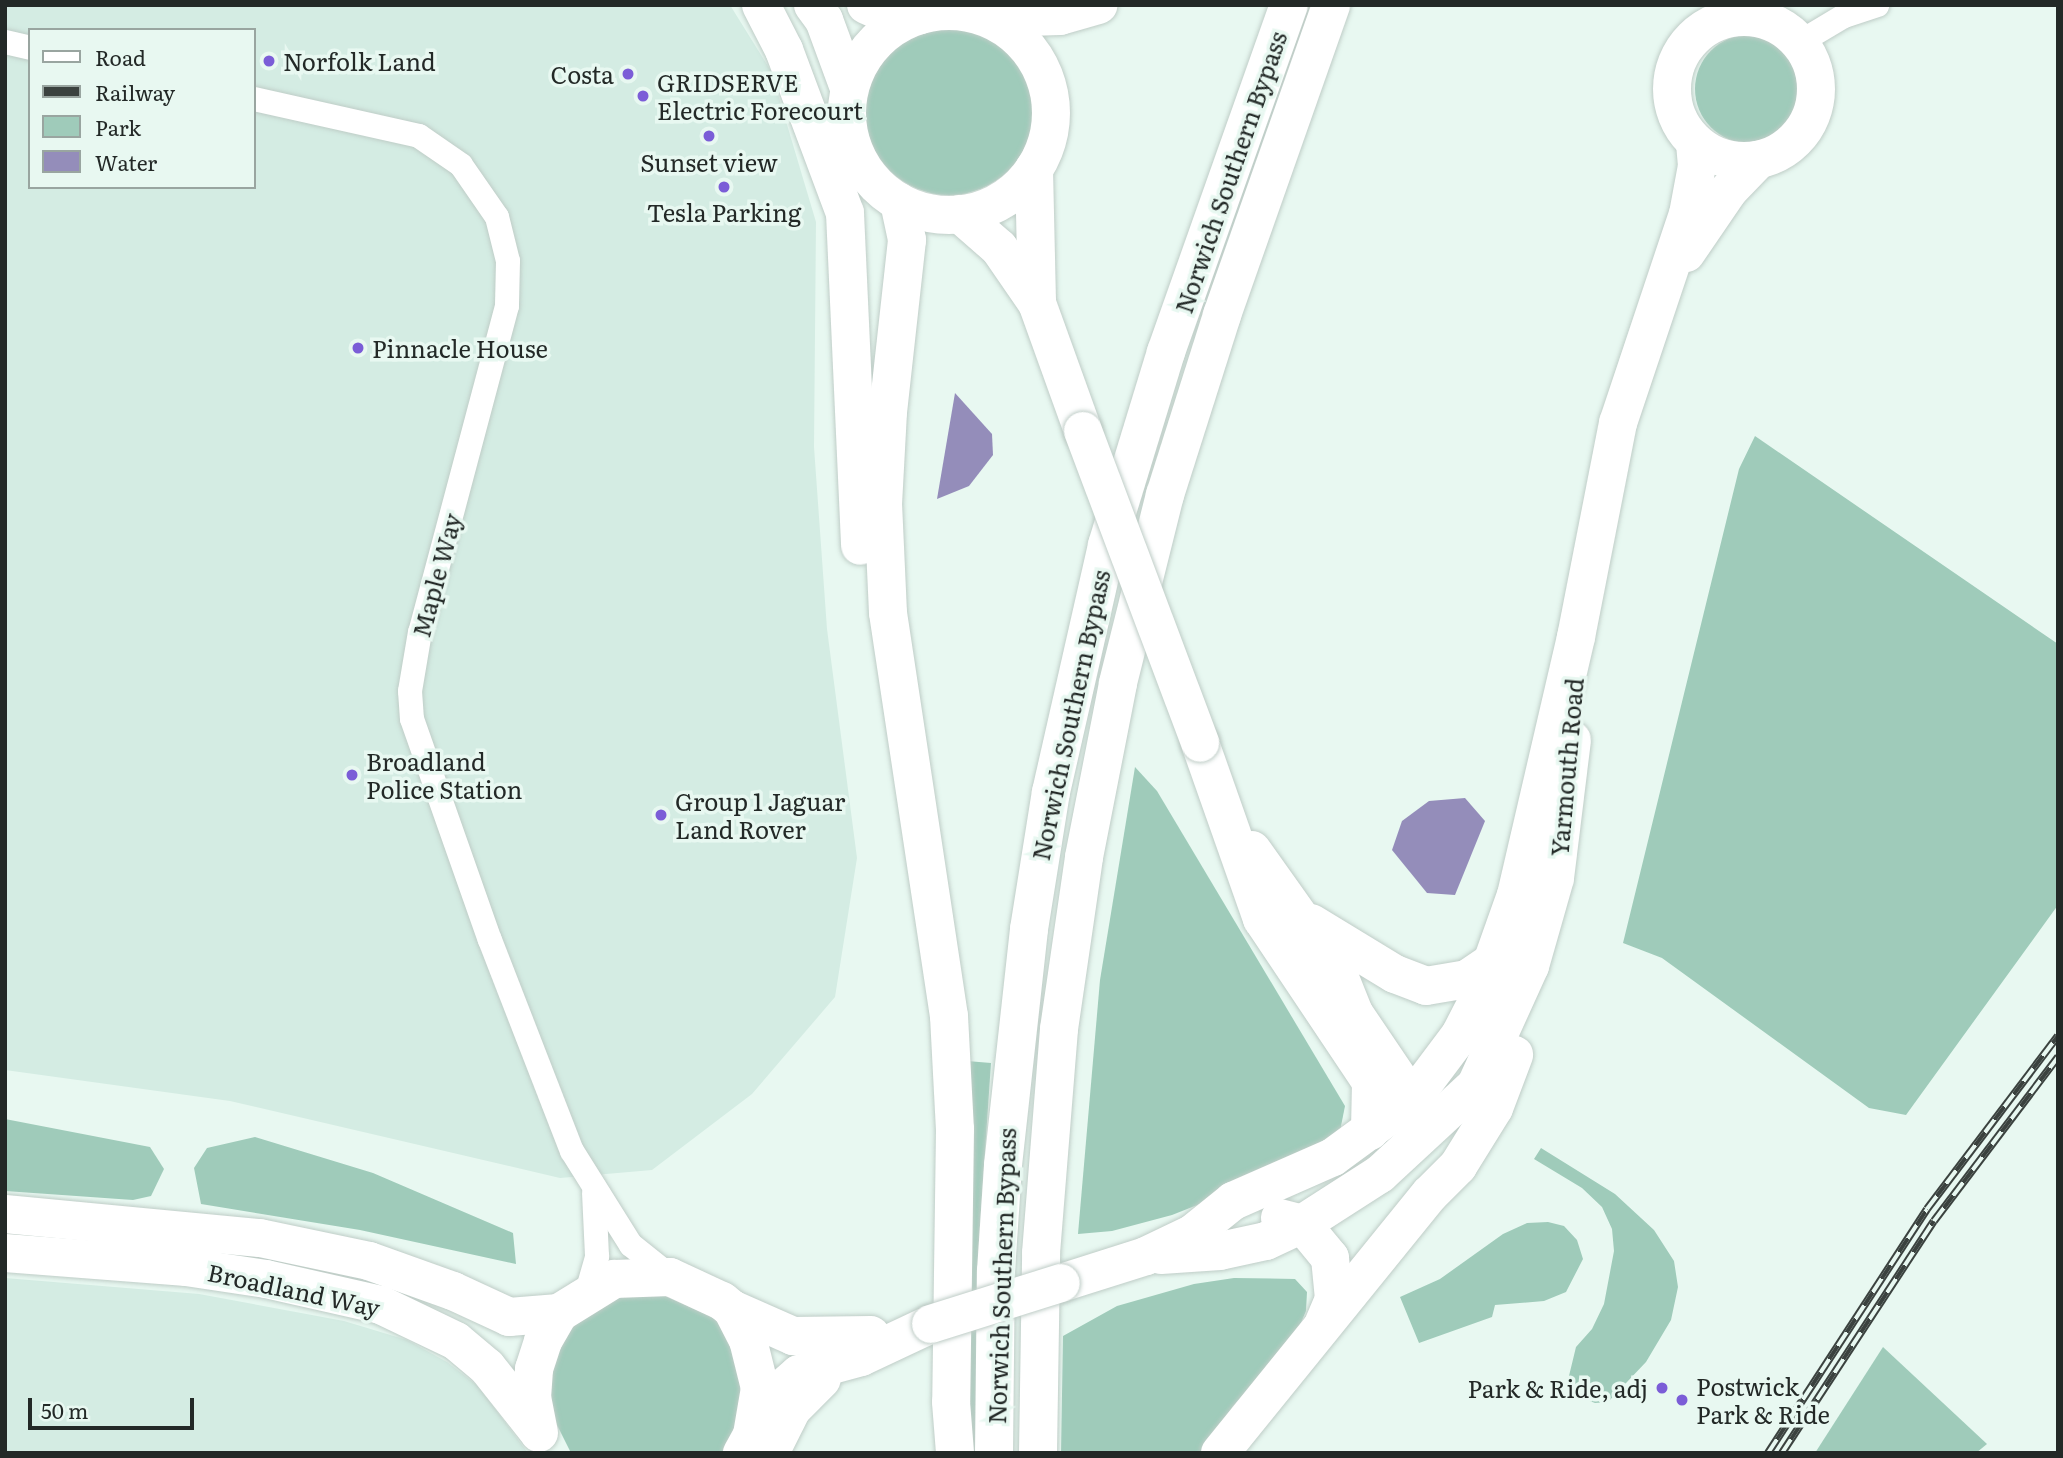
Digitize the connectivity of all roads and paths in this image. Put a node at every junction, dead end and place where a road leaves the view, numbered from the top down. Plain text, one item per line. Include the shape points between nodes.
1 (761, 5) edge
2 (813, 5) edge
3 (866, 5) edge
4 (1098, 5) edge
5 (1289, 5) edge
6 (1331, 5) edge
7 (1877, 5) edge
8 (1757, 12) edge
9 (920, 15) junction
10 (995, 18) junction
11 (1696, 22) edge
12 (1802, 41) junction
13 (5, 42) edge
14 (28, 48) edge
15 (849, 89) junction
16 (256, 99) edge
17 (1695, 143) junction
18 (1758, 160) junction
19 (1034, 169) junction
20 (899, 202) junction
21 (960, 214) junction
22 (1667, 281) junction
23 (1037, 303) junction
24 (1577, 637) junction
25 (1226, 809) junction
26 (1555, 878) junction
27 (933, 913) junction
28 (1294, 913) junction
29 (1494, 961) junction
30 (1371, 1082) junction
31 (1431, 1097) junction
32 (1370, 1131) junction
33 (594, 1192) junction
34 (1430, 1194) junction
35 (5, 1214) edge
36 (1302, 1224) junction
37 (1192, 1234) junction
38 (5, 1253) edge
39 (1146, 1256) junction
40 (670, 1277) junction
41 (573, 1303) junction
42 (732, 1309) junction
43 (909, 1331) junction
44 (1321, 1332) junction
45 (861, 1357) junction
46 (759, 1409) junction
47 (544, 1441) edge
48 (743, 1453) edge
49 (770, 1453) edge
50 (955, 1453) edge
51 (994, 1453) edge
52 (1038, 1453) edge
53 (1220, 1453) edge

1 - 27 highway via 784,50 845,213 857,414 857,505 872,662
2 - 15 highway via 829,30
3 - 9 highway via 886,14
4 - 10 highway via 1052,17
5 - 51 highway, Norwich Southern Bypass via 1166,352 1107,545 1054,778 1029,929 1003,1165
6 - 52 highway, Norwich Southern Bypass via 1222,315 1165,495 1118,684 1084,857 1059,1029 1041,1253
7 - 12 street via 1844,16
8 - 11 highway via 1719,22
8 - 12 highway
9 - 10 highway via 957,11
9 - 15 highway via 888,30 864,56
10 - 19 highway via 1023,43 1039,65 1048,90 1046,144
11 - 17 highway via 1671,84 1672,107
12 - 18 highway via 1815,66 1818,93 1811,119 1797,139
13 - 14 street
15 - 20 highway via 848,132 855,154 866,173
16 - 33 street, Maple Way via 405,131 430,142 461,165 475,183 497,217 504,238 510,283 507,306 418,643 410,691 412,719 490,940 557,1114
17 - 18 highway via 1721,157
17 - 22 highway, Yarmouth Road via 1697,166 1688,214
18 - 22 highway, Yarmouth Road via 1729,190
19 - 21 highway via 1002,200
19 - 23 highway
20 - 21 highway via 939,215
20 - 27 highway via 906,240 883,503 888,613
21 - 23 highway via 999,248
22 - 24 highway, Yarmouth Road via 1618,424
23 - 25 highway, bridge
24 - 26 highway, Yarmouth Road via 1571,775
24 - 29 highway, Yarmouth Road via 1516,895
25 - 28 highway
25 - 30 highway via 1262,919
26 - 31 highway, Yarmouth Road via 1530,966 1476,1084
26 - 34 highway via 1545,965 1494,1108 1458,1166
27 - 50 highway via 949,1016 955,1129 951,1402
28 - 29 highway via 1395,974 1426,986 1467,979
28 - 31 highway via 1336,968 1354,1013
29 - 31 highway, Yarmouth Road
30 - 31 highway
30 - 32 highway
31 - 32 highway, Yarmouth Road
31 - 34 highway
31 - 36 highway, Yarmouth Road via 1415,1114 1406,1148 1380,1174
32 - 37 highway, Yarmouth Road via 1320,1164 1233,1201
33 - 40 street, Maple Way via 642,1259
33 - 41 street, Maple Way via 597,1256
34 - 44 highway
35 - 41 highway, Broadland Way via 260,1238 369,1261 509,1317
36 - 37 highway via 1273,1217
36 - 39 highway, Yarmouth Road via 1266,1241 1220,1251
36 - 44 highway via 1323,1246 1335,1277 1334,1299
37 - 39 highway, Yarmouth Road
38 - 47 highway, Broadland Way via 186,1267 266,1279 381,1305 456,1341 487,1367
39 - 43 highway, Yarmouth Road, bridge
40 - 41 highway, Yarmouth Road via 614,1279
40 - 42 highway, Yarmouth Road via 706,1290
41 - 47 highway via 534,1369 532,1398
42 - 43 highway, Yarmouth Road via 776,1332 814,1339
42 - 46 highway, Yarmouth Road via 756,1363
43 - 45 highway, Yarmouth Road
44 - 53 highway
45 - 46 highway, Yarmouth Road via 799,1374
45 - 49 highway via 803,1393
46 - 48 highway, Yarmouth Road

